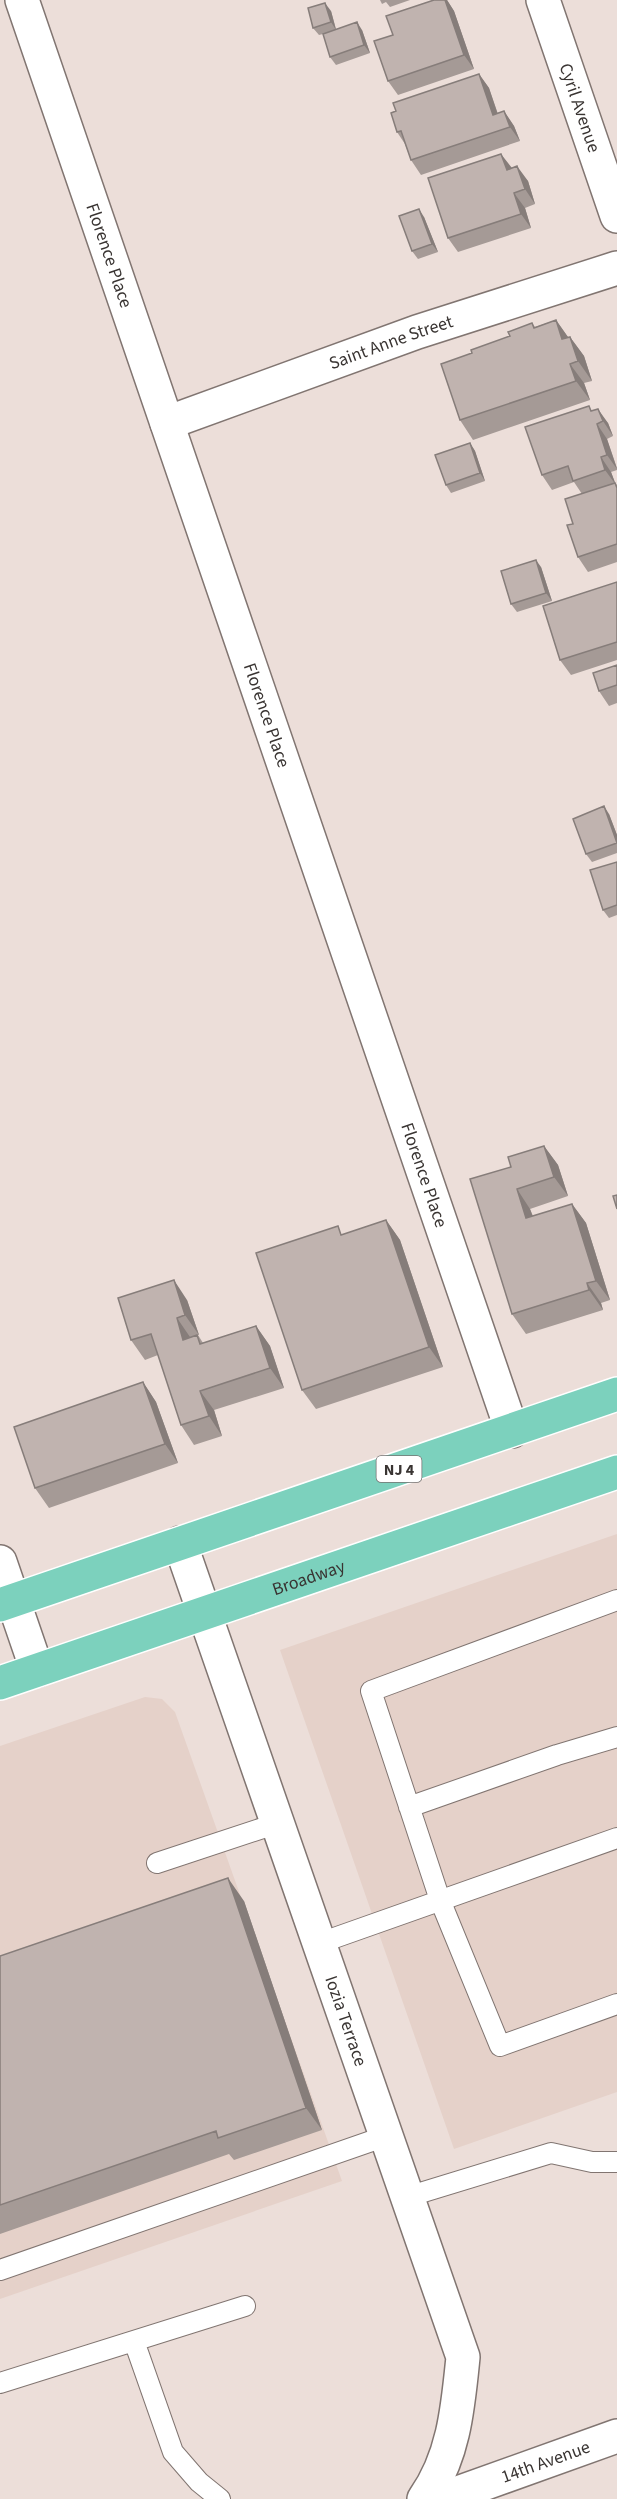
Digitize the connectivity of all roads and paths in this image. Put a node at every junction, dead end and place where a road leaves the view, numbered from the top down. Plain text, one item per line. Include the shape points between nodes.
1 (22, 0) edge
2 (543, 0) edge
3 (617, 216) edge
4 (617, 268) edge
5 (167, 423) junction
6 (617, 1394) edge
7 (512, 1431) junction
8 (617, 1472) edge
9 (180, 1544) junction
10 (0, 1562) edge
11 (617, 1600) edge
12 (7, 1603) edge
13 (205, 1613) junction
14 (37, 1670) junction
15 (0, 1683) edge
16 (617, 1737) edge
17 (409, 1807) junction
18 (278, 1823) junction
19 (617, 1838) edge
20 (157, 1863) dead end
21 (440, 1900) junction
22 (320, 1943) junction
23 (617, 2004) edge
24 (386, 2136) junction
25 (617, 2162) edge
26 (407, 2197) junction
27 (0, 2271) edge
28 (244, 2306) dead end
29 (134, 2341) junction
30 (0, 2383) edge
31 (617, 2436) edge
32 (220, 2499) edge
33 (424, 2499) edge
34 (441, 2499) edge

1 - 5 street, Florence Place
2 - 3 street, Cyril Avenue
4 - 5 street, Saint Anne Street via 417,332
5 - 7 street, Florence Place
6 - 7 main road, NJ 4
7 - 9 main road, NJ 4
8 - 13 main road, Broadway
9 - 12 main road, NJ 4
9 - 13 street, Iozia Terrace
10 - 12 street
11 - 17 lane via 371,1691
12 - 14 street
13 - 14 main road, Broadway
13 - 18 street, Iozia Terrace
14 - 15 main road, Broadway
16 - 17 lane
17 - 21 lane
18 - 20 lane
18 - 22 street, Iozia Terrace
19 - 21 lane
21 - 22 lane
21 - 23 lane via 500,2046
22 - 24 street, Iozia Terrace
24 - 26 street, Iozia Terrace
24 - 27 lane
25 - 26 lane via 592,2162 551,2153
26 - 33 street, Iozia Terrace via 463,2357 450,2449
28 - 29 lane
29 - 30 lane
29 - 32 lane via 173,2452
31 - 34 street, 14th Avenue

